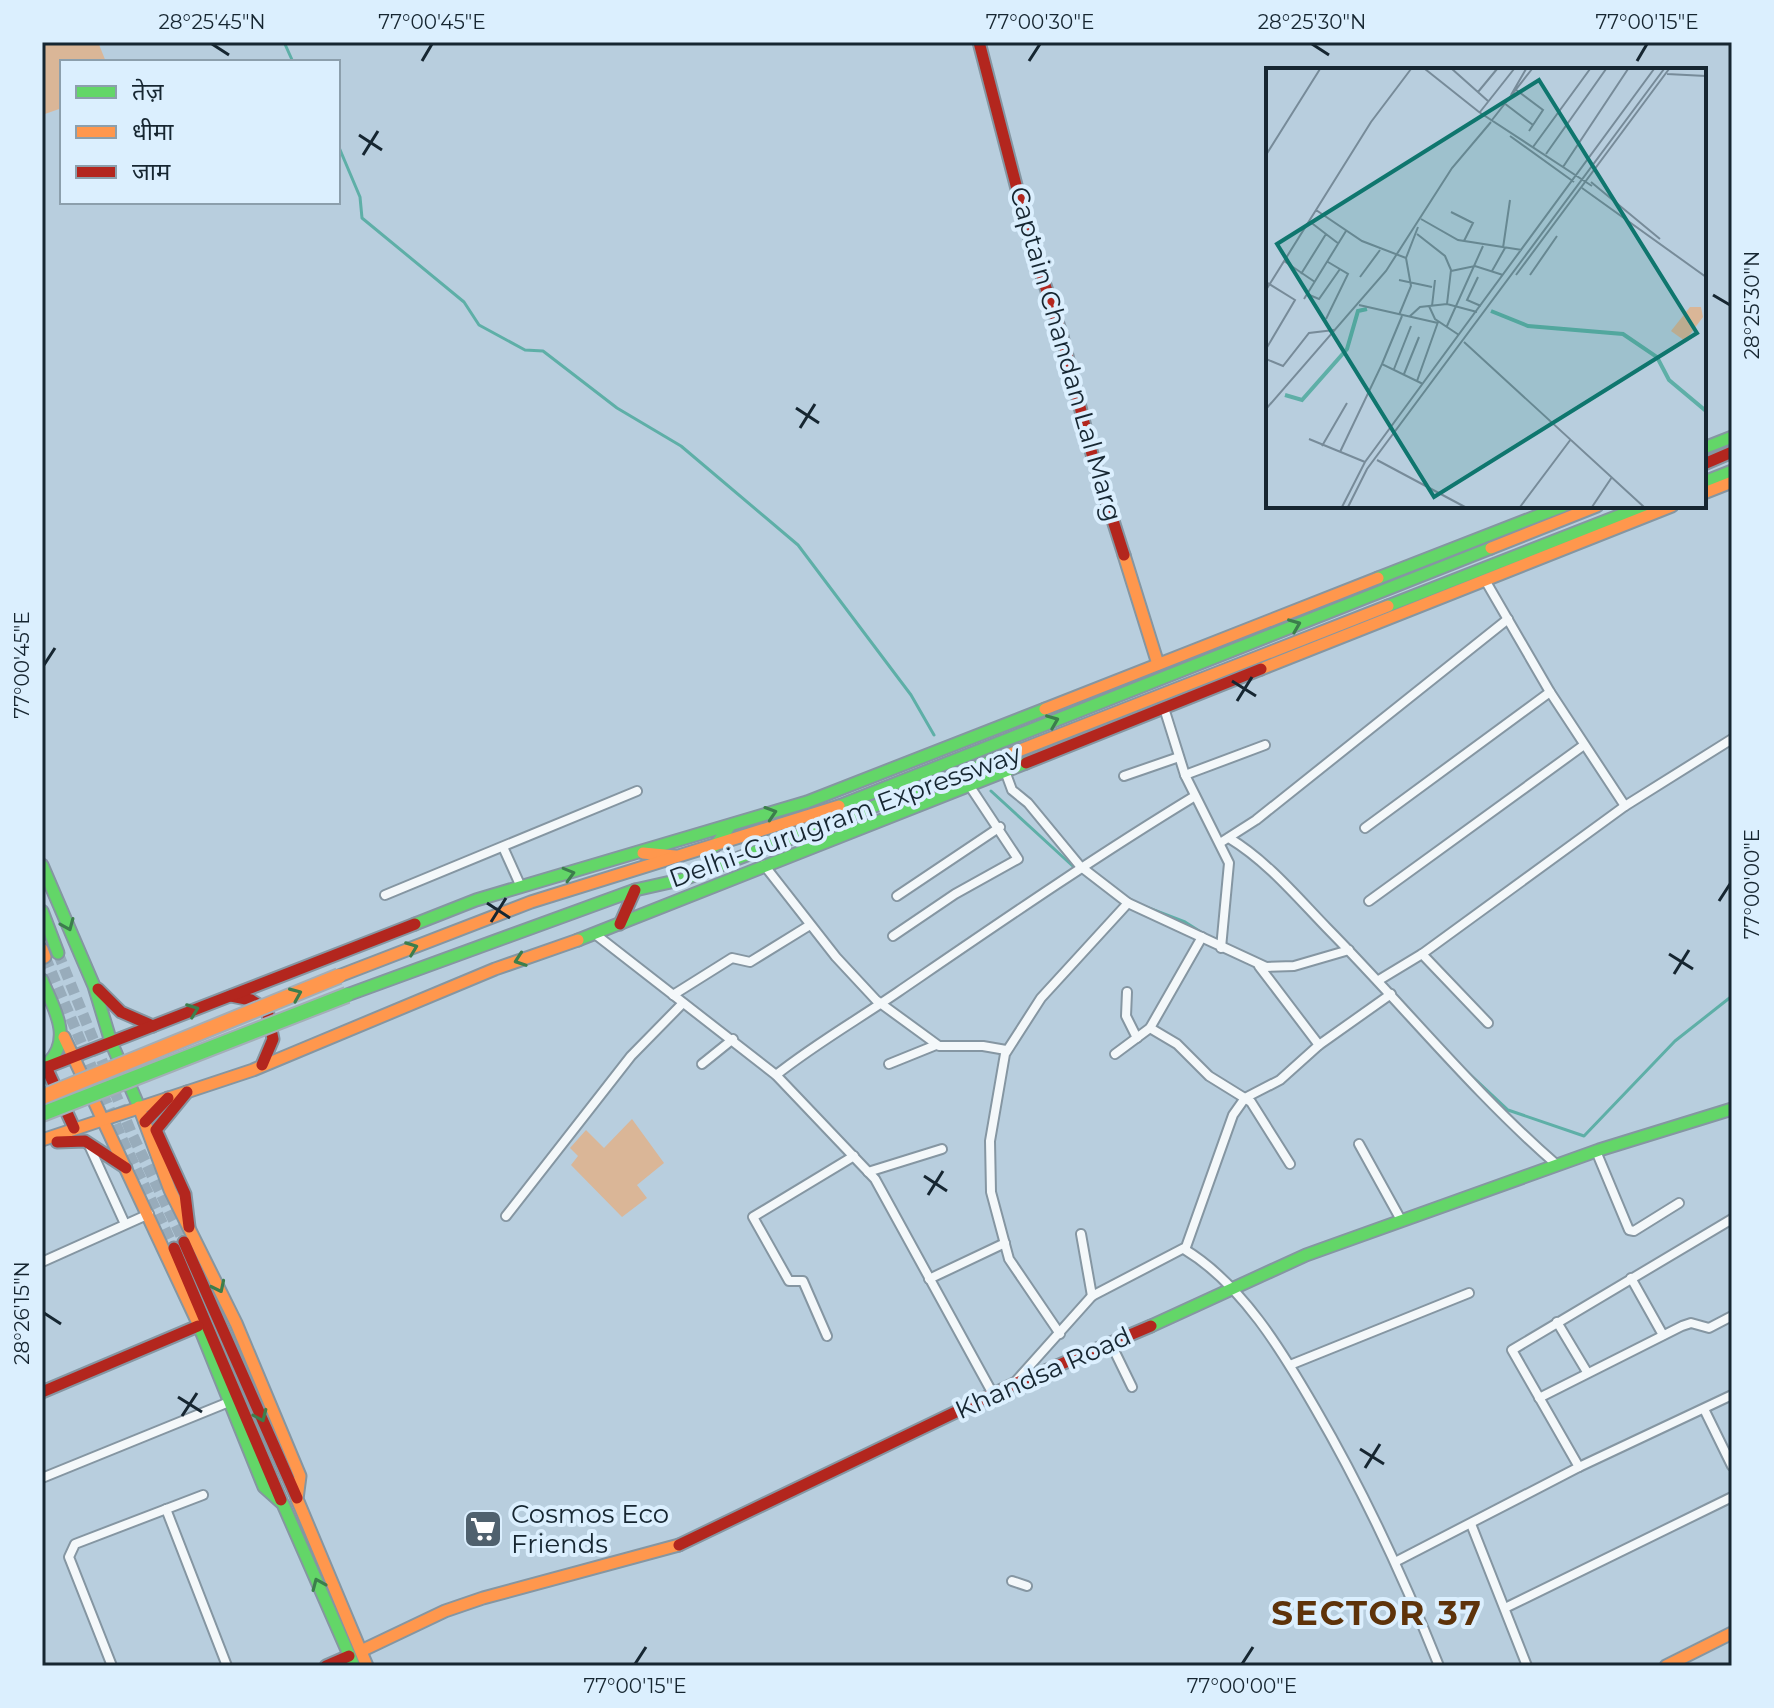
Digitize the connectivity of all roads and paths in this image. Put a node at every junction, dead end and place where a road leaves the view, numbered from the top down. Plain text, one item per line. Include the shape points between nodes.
1 (979, 42) edge
2 (1732, 437) edge
3 (1706, 447) edge
4 (1732, 452) edge
5 (1706, 463) edge
6 (1732, 471) edge
7 (1706, 481) edge
8 (1732, 482) edge
9 (1706, 492) edge
10 (1558, 508) edge
11 (1592, 508) edge
12 (1639, 508) edge
13 (1667, 508) edge
14 (1485, 580) junction
15 (1508, 619) junction
16 (1158, 664) junction
17 (1550, 692) junction
18 (1164, 708) junction
19 (1732, 739) edge
20 (1265, 745) dead end
21 (1584, 745) junction
22 (1024, 756) junction
23 (1179, 757) junction
24 (1005, 771) junction
25 (1185, 775) junction
26 (1124, 776) dead end
27 (969, 785) junction
28 (637, 791) dead end
29 (1195, 796) junction
30 (1625, 806) junction
31 (729, 827) junction
32 (1000, 827) junction
33 (1365, 828) dead end
34 (1225, 840) junction
35 (714, 846) junction
36 (503, 847) junction
37 (643, 853) junction
38 (679, 857) junction
39 (42, 865) edge
40 (764, 865) junction
41 (1080, 866) junction
42 (521, 887) junction
43 (635, 890) junction
44 (385, 895) dead end
45 (897, 896) dead end
46 (1369, 901) dead end
47 (1128, 903) junction
48 (42, 911) edge
49 (620, 924) junction
50 (810, 925) junction
51 (595, 934) junction
52 (893, 936) dead end
53 (1202, 937) junction
54 (1221, 948) junction
55 (1349, 950) junction
56 (48, 953) tunnel mouth
57 (1422, 954) junction
58 (1259, 965) junction
59 (42, 980) edge
60 (1379, 980) junction
61 (94, 986) junction
62 (1127, 992) dead end
63 (1391, 994) junction
64 (673, 995) junction
65 (231, 996) junction
66 (683, 1003) junction
67 (882, 1004) junction
68 (1488, 1023) dead end
69 (153, 1026) junction
70 (1150, 1028) junction
71 (64, 1037) junction
72 (1137, 1038) junction
73 (733, 1039) junction
74 (111, 1042) junction
75 (936, 1045) junction
76 (1319, 1045) junction
77 (1006, 1050) junction
78 (1115, 1054) dead end
79 (71, 1057) junction
80 (702, 1064) dead end
81 (889, 1064) dead end
82 (260, 1067) junction
83 (43, 1068) edge
84 (776, 1075) junction
85 (190, 1089) junction
86 (42, 1097) edge
87 (168, 1098) junction
88 (1245, 1098) junction
89 (139, 1107) junction
90 (1732, 1109) edge
91 (42, 1114) edge
92 (101, 1118) junction
93 (145, 1122) junction
94 (74, 1128) junction
95 (42, 1140) edge
96 (88, 1142) junction
97 (1359, 1144) dead end
98 (42, 1147) edge
99 (942, 1149) dead end
100 (1596, 1151) junction
101 (854, 1156) junction
102 (1290, 1164) dead end
103 (1557, 1165) junction
104 (127, 1168) junction
105 (868, 1172) junction
106 (1679, 1203) dead end
107 (149, 1214) junction
108 (506, 1216) dead end
109 (1732, 1219) edge
110 (1401, 1220) junction
111 (125, 1224) junction
112 (189, 1227) junction
113 (1081, 1234) dead end
114 (1005, 1243) junction
115 (179, 1245) tunnel mouth
116 (1184, 1249) junction
117 (42, 1262) edge
118 (1631, 1278) junction
119 (929, 1279) junction
120 (1230, 1289) junction
121 (1469, 1293) dead end
122 (1092, 1296) junction
123 (1732, 1316) edge
124 (1557, 1322) junction
125 (198, 1326) junction
126 (1060, 1334) junction
127 (1663, 1335) junction
128 (827, 1336) dead end
129 (1111, 1344) junction
130 (1290, 1365) junction
131 (1587, 1372) junction
132 (1012, 1385) junction
133 (1132, 1387) dead end
134 (42, 1392) edge
135 (993, 1394) junction
136 (1732, 1395) edge
137 (1539, 1398) junction
138 (229, 1402) junction
139 (1704, 1409) junction
140 (1732, 1466) edge
141 (1579, 1467) junction
142 (42, 1478) edge
143 (203, 1495) dead end
144 (1732, 1497) edge
145 (290, 1502) junction
146 (166, 1509) junction
147 (1471, 1524) junction
148 (1397, 1561) junction
149 (1012, 1581) dead end
150 (1027, 1586) dead end
151 (1505, 1608) junction
152 (1732, 1633) edge
153 (355, 1658) edge
154 (112, 1666) edge
155 (227, 1666) edge
156 (326, 1666) edge
157 (367, 1666) edge
158 (1439, 1666) edge
159 (1527, 1666) edge
160 (1666, 1666) edge

1 - 16 main road, Captain Chandan Lal Marg via 1093,458
2 - 3 main road
4 - 5 main road
6 - 7 main road
8 - 9 main road
10 - 16 main road
35 -> 11 main road, Delhi-Gurugram Expressway via 814,816
12 - 22 main road, Delhi-Gurugram Expressway
13 - 14 main road
14 - 15 street
14 - 18 main road
15 - 17 street
15 - 34 street
31 -> 16 main road via 807,802
17 - 21 street
17 - 33 street
18 - 22 main road
18 - 23 street
19 - 30 street
20 - 25 street
21 - 30 street
21 - 46 street
22 - 24 main road
22 - 43 main road, Delhi-Gurugram Expressway via 684,879
23 - 25 street
23 - 26 street
24 - 27 main road
24 - 41 street via 1012,790
25 - 29 street
27 - 32 street
27 - 40 main road
28 - 36 street
29 - 34 street
29 - 41 street
30 - 57 street
31 - 35 main road
31 - 37 main road
32 - 45 street
32 - 52 street via 1018,854 1016,861
34 - 54 street via 1230,866
34 - 55 street via 1257,856
35 - 38 main road, Delhi-Gurugram Expressway
36 - 42 street
36 - 44 street
37 - 38 main road
42 -> 37 main road
86 -> 38 main road, Delhi-Gurugram Expressway, bridge via 531,902
39 -> 61 main road
40 - 49 main road
40 - 50 street
41 - 47 street
41 - 67 street
42 - 65 main road
43 - 49 main road
43 - 91 main road, Delhi-Gurugram Expressway, bridge
47 - 53 street
47 - 77 street via 1041,998
48 - 56 main road
49 - 51 main road
50 - 64 street via 750,962 732,958
50 - 67 street
51 - 64 street
51 -> 82 main road via 495,969
53 - 54 street
53 - 70 street
54 - 58 street
55 - 58 street via 1294,966
55 - 60 street
57 - 60 street
57 - 68 street
58 - 76 street
59 - 71 main road
60 - 63 street
61 - 69 main road via 121,1012
61 - 74 main road
62 - 72 street via 1126,1016
63 - 76 street
63 - 103 street
64 - 66 street
69 -> 65 main road
65 - 82 main road via 267,1010 274,1048
66 - 73 street
66 - 108 street via 631,1056
67 - 75 street
67 - 84 street via 816,1043
69 - 74 main road
70 - 72 street
70 - 88 street
71 - 79 main road
71 - 83 main road via 60,1054
72 - 78 street
73 - 80 street
73 - 84 street
74 - 79 main road
74 - 89 main road
75 - 77 street
75 - 81 street
76 - 88 street via 1280,1080
77 - 114 street via 990,1159 991,1192
79 - 83 main road
79 - 92 main road
82 - 85 main road
83 - 94 main road
84 - 101 street
85 - 87 main road
85 - 112 main road via 156,1130 192,1214
87 - 89 main road
87 - 93 main road
88 - 102 street
88 - 116 street via 1233,1115
89 - 92 main road
89 - 93 main road
90 - 100 main road, Khandsa Road
92 - 94 main road
92 - 104 main road
93 - 112 main road
94 - 95 main road
96 - 98 main road via 71,1138
96 - 104 main road
96 - 111 street
97 - 110 street
99 - 105 street
100 - 103 main road, Khandsa Road
100 - 106 street via 1629,1230
101 - 105 street
101 - 128 street via 753,1217 789,1281 803,1281
103 - 110 main road, Khandsa Road
104 - 107 main road
105 - 119 street via 890,1202
107 - 111 street
107 - 125 main road
109 - 118 street
110 - 120 main road, Khandsa Road
111 - 117 street
112 -> 145 main road via 300,1476
113 - 122 street
114 - 119 street
114 - 126 street via 1009,1259
115 - 145 main road
116 - 120 street
116 - 122 street
118 - 124 street
118 - 127 street
119 - 135 street
120 - 129 main road, Khandsa Road
120 - 130 street
121 - 130 street
122 - 126 street
123 - 127 street via 1709,1328 1688,1323
124 - 131 street
124 - 137 street via 1511,1352
125 - 134 main road
125 - 138 main road
126 - 132 street
127 - 131 street
129 - 132 main road, Khandsa Road
129 - 133 street
130 - 148 street
131 - 137 street
132 - 135 main road, Khandsa Road
135 - 153 main road, Khandsa Road via 688,1543 445,1611
136 - 139 street
137 - 141 street
138 - 142 street
138 - 145 main road via 264,1487
139 - 140 street
139 - 141 street
141 - 147 street
143 - 146 street
144 - 151 street
145 - 153 main road
146 - 154 street via 70,1549
146 - 155 street
147 - 148 street
147 - 151 street
148 - 158 street
149 - 150 street
151 - 159 street
152 - 160 main road
153 - 156 main road, Khandsa Road
153 - 157 main road

